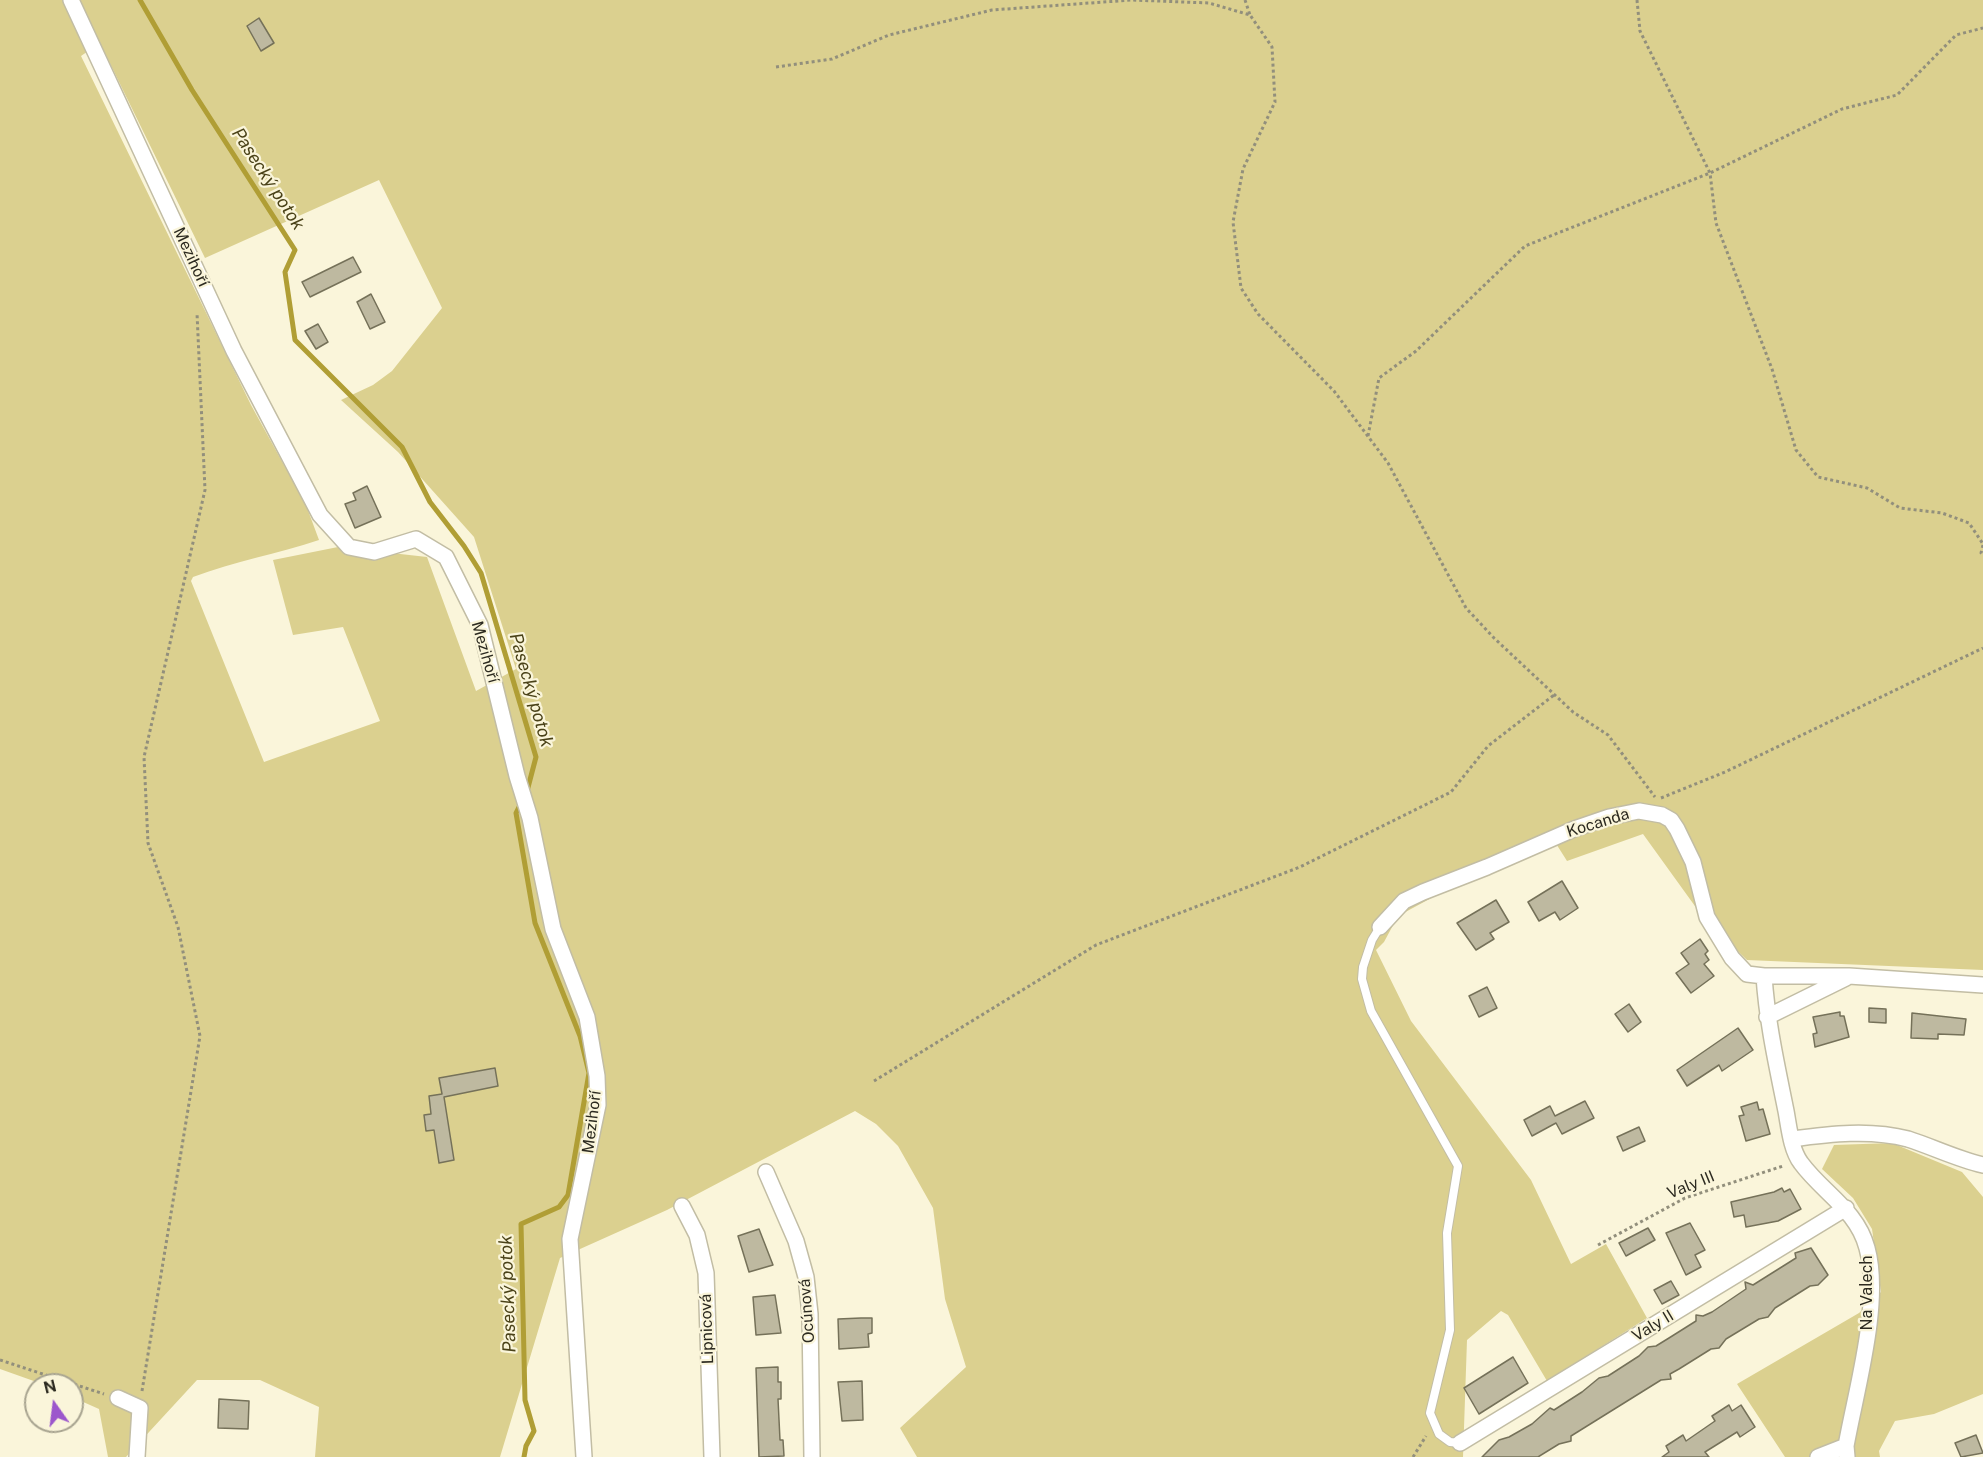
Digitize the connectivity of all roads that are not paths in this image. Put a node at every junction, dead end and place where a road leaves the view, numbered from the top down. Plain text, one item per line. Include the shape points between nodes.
1 (71, 0) edge
2 (1380, 927) joint
3 (1764, 976) junction
4 (1849, 976) junction
5 (1983, 985) edge
6 (1767, 1017) junction
7 (1792, 1139) junction
8 (1983, 1165) edge
9 (766, 1172) dead end
10 (682, 1206) dead end
11 (1846, 1208) junction
12 (118, 1398) road end
13 (1460, 1443) joint
14 (1846, 1452) edge
15 (137, 1457) edge
16 (584, 1457) edge
17 (712, 1457) edge
18 (812, 1457) edge
19 (1818, 1457) edge

1 - 16 street, Mezihoří via 234,351 320,515 350,547 374,552 416,539 446,557 480,625 530,818 553,929 587,1017 597,1076 593,1136 570,1239
2 - 3 street, Kocanda via 1404,901 1423,892 1574,829 1632,811 1651,813 1671,820 1686,845 1707,917 1732,958 1748,974
2 - 13 lane via 1363,966 1362,979 1371,1011 1458,1166 1447,1233 1450,1330 1430,1413 1433,1424 1450,1442
3 - 4 street, Kocanda
3 - 6 street, Na Valech
4 - 5 street, Kocanda
4 - 6 street
6 - 7 street, Na Valech
7 - 8 street via 1829,1134 1887,1135
7 - 11 street, Na Valech via 1800,1162
9 - 18 street, Ocúnová via 796,1241 806,1277
10 - 17 street, Lipnicová via 697,1235 706,1273
11 - 13 street, Valy II
11 - 14 street, Na Valech via 1863,1235 1871,1269 1867,1338
12 - 15 street via 140,1408
14 - 19 street

